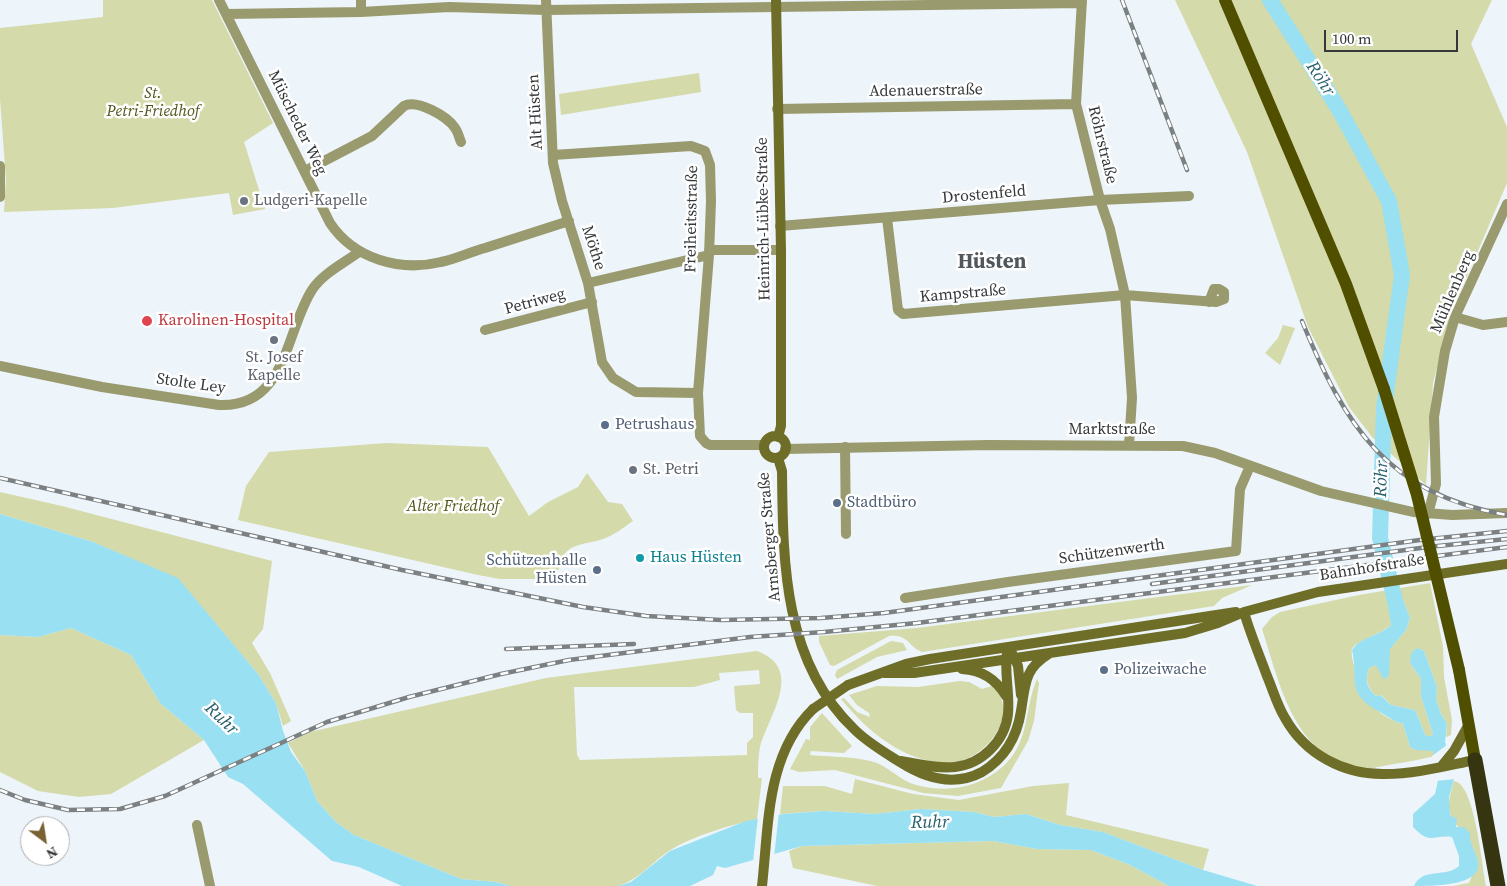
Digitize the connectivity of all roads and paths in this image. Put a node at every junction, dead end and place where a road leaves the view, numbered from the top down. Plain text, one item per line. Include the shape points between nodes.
1 (219, 0) edge
2 (360, 0) edge
3 (1225, 0) edge
4 (1082, 2) edge
5 (776, 3) edge
6 (449, 4) edge
7 (546, 5) edge
8 (361, 12) junction
9 (226, 14) junction
10 (1076, 104) junction
11 (777, 109) junction
12 (461, 142) dead end
13 (553, 155) junction
14 (0, 166) edge
15 (305, 172) junction
16 (0, 192) edge
17 (1190, 196) dead end
18 (0, 197) edge
19 (1100, 200) junction
20 (1507, 204) edge
21 (887, 218) junction
22 (569, 221) junction
23 (780, 226) junction
24 (781, 250) junction
25 (359, 252) junction
26 (709, 253) junction
27 (588, 283) junction
28 (1125, 295) junction
29 (592, 302) junction
30 (1209, 302) dead end
31 (1455, 317) junction
32 (1507, 322) edge
33 (485, 330) dead end
34 (0, 366) edge
35 (698, 393) junction
36 (778, 437) junction
37 (1129, 444) junction
38 (764, 445) junction
39 (845, 447) junction
40 (785, 449) junction
41 (778, 458) junction
42 (1250, 466) junction
43 (1507, 513) edge
44 (1428, 514) junction
45 (846, 534) dead end
46 (1507, 564) edge
47 (905, 598) dead end
48 (1244, 612) junction
49 (1008, 646) junction
50 (1051, 652) junction
51 (1010, 658) junction
52 (953, 667) junction
53 (884, 674) junction
54 (1008, 698) junction
55 (1022, 703) junction
56 (1468, 726) junction
57 (1475, 760) junction
58 (898, 761) junction
59 (1441, 767) junction
60 (197, 825) dead end
61 (762, 884) edge
62 (210, 886) edge
63 (1498, 886) edge

1 - 9 street, Müscheder Weg
2 - 8 street
3 - 56 main road, bridge via 1346,284 1374,359 1417,495 1452,636
4 - 5 street
4 - 10 street, Röhrstraße
5 - 7 street
5 - 11 street, Heinrich-Lübke-Straße
6 - 7 street
6 - 8 street
7 - 13 street, Alt Hüsten
8 - 9 street
9 - 15 street, Müscheder Weg
10 - 11 street, Adenauerstraße
10 - 19 street, Röhrstraße
11 - 23 street, Heinrich-Lübke-Straße
12 - 15 street via 452,124 418,104 409,104 372,136
13 - 22 street, Alt Hüsten
13 - 26 street, Freiheitsstraße via 701,148 710,165
14 - 16 street
15 - 25 street, Müscheder Weg via 330,223 344,241
16 - 18 street
17 - 19 street, Drostenfeld
19 - 21 street, Drostenfeld
19 - 28 street, Röhrstraße
20 - 31 street, Mühlenberg
21 - 23 street, Drostenfeld
21 - 28 street, Kampstraße via 898,310 903,314
22 - 25 street, Möthe via 426,265 395,263
22 - 27 street, Möthe
23 - 24 street, Heinrich-Lübke-Straße
24 - 26 street
24 - 36 street, Heinrich-Lübke-Straße via 781,426
25 - 34 street, Stolte Ley via 314,287 270,383 255,396 235,404 219,405 102,387
26 - 27 street
26 - 35 street, Freiheitsstraße
27 - 29 street, Möthe
28 - 30 street
28 - 37 street, Röhrstraße via 1132,398
29 - 33 street, Petriweg
29 - 35 street, Möthe via 600,355 613,378 642,394
31 - 32 street via 1483,325
31 - 44 street, Mühlenberg via 1436,393 1436,484
35 - 38 street, Freiheitsstraße via 702,440 710,444
36 - 38 street via 768,439
36 - 40 street via 784,442
37 - 39 street, Marktstraße
37 - 42 street, Marktstraße via 1184,446
38 - 41 street via 768,456
39 - 40 street, Marktstraße
39 - 45 street
40 - 41 street
41 - 58 street, Arnsberger Straße via 782,471 786,582 800,643 818,680 848,723 870,743
42 - 44 street, Marktstraße via 1321,490
42 - 47 street, Schützenwerth via 1240,488 1236,551
43 - 44 street, Marktstraße
46 - 48 street, Bahnhofstraße via 1371,582
48 - 49 street, Bahnhofstraße via 1218,613
48 - 50 street, Bahnhofstraße via 1185,633
48 - 59 street via 1280,710 1298,737 1320,756 1340,767 1359,772 1412,773
49 - 51 street
49 - 53 street via 914,662
50 - 51 street, Bahnhofstraße
50 - 55 street, Arnsberger Straße via 1029,673
51 - 52 street
51 - 54 street, Arnsberger Straße
51 - 55 street
52 - 53 street
52 - 54 street via 987,675
53 - 61 street, bridge via 848,685 813,708 789,739 773,786
54 - 58 street, Arnsberger Straße via 1008,714 1001,735 981,757 968,764 949,767
55 - 58 street, Arnsberger Straße via 1018,728 1010,745 980,772 960,779 938,779 920,774
56 - 57 main road
56 - 59 street
57 - 59 street
57 - 63 highway
60 - 62 street

